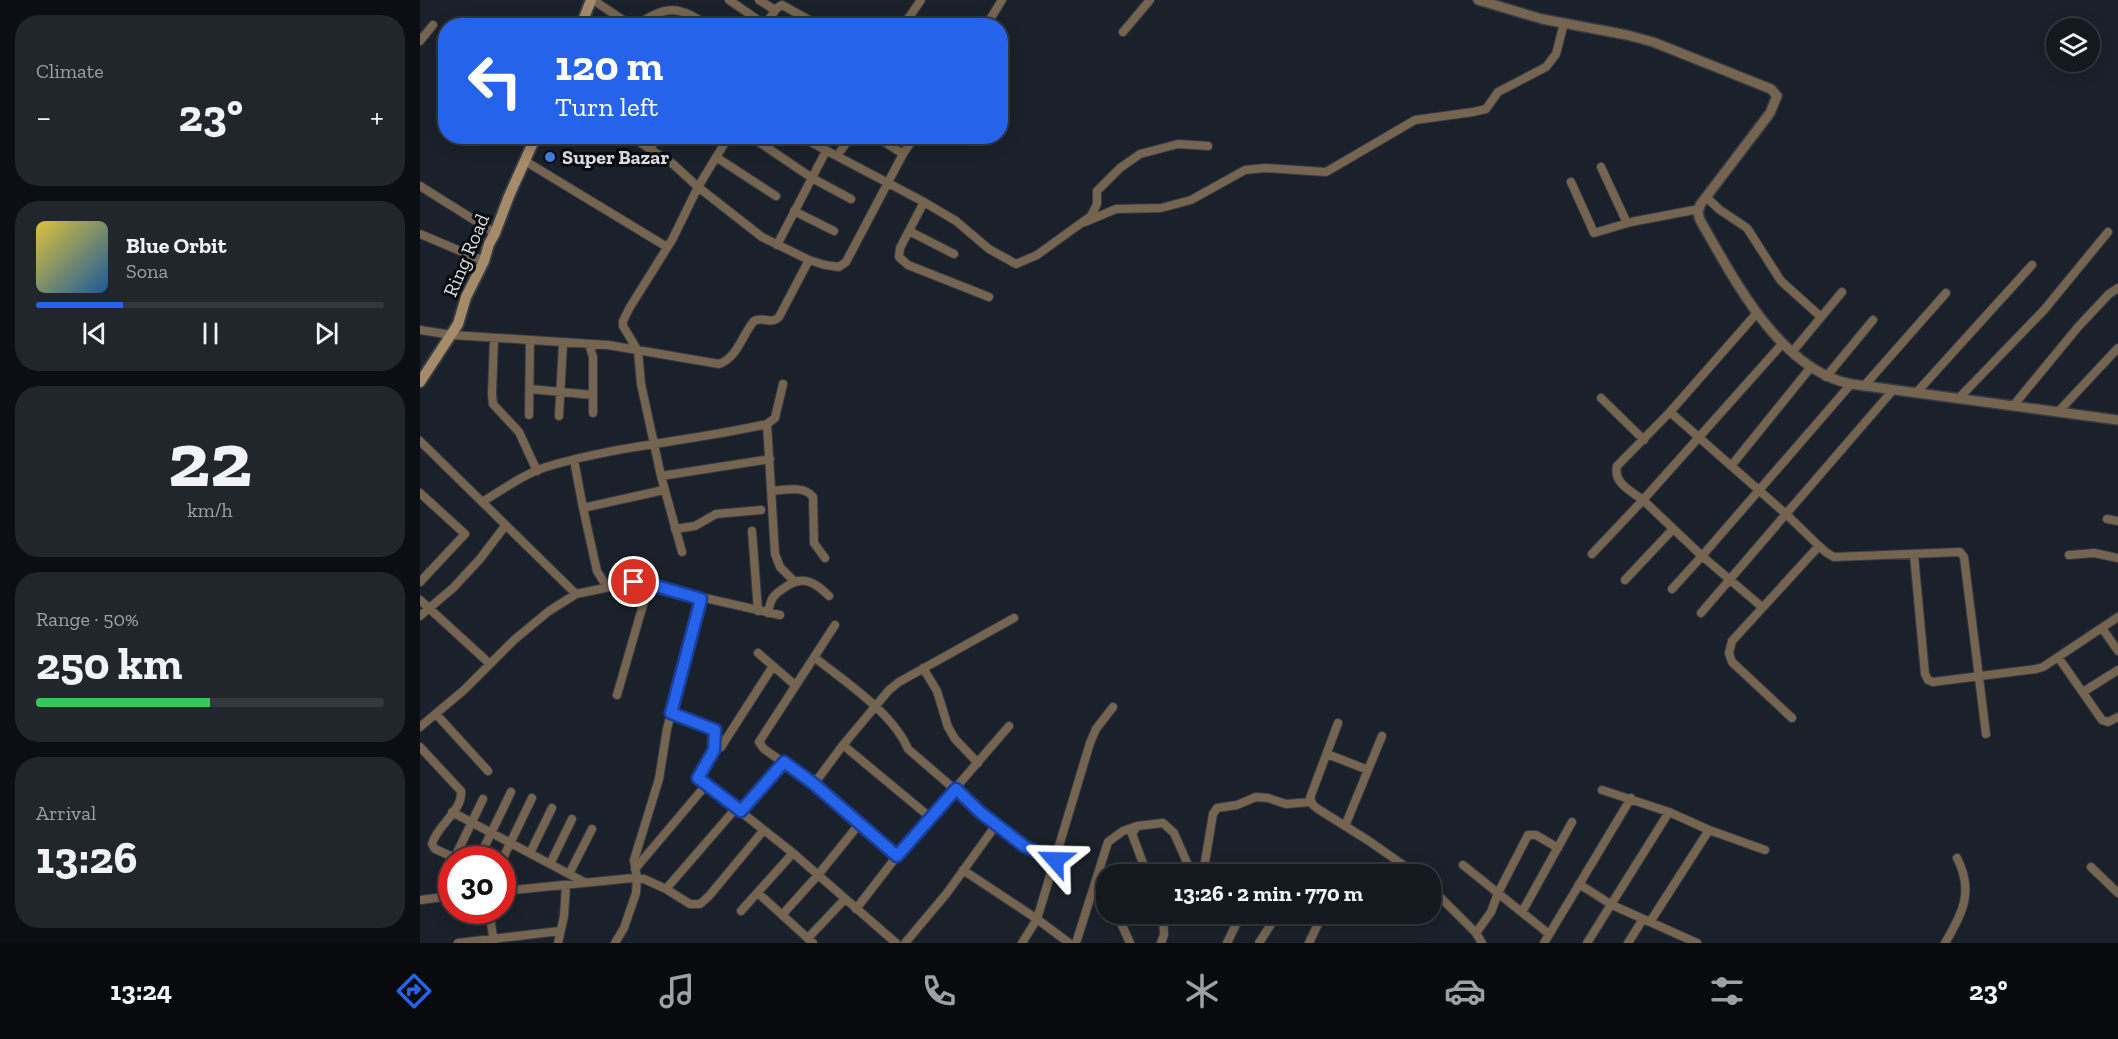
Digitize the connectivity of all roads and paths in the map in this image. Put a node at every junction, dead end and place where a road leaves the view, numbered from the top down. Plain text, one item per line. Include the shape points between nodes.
1 (592, 0) edge
2 (729, 0) edge
3 (759, 0) edge
4 (921, 0) edge
5 (1002, 0) edge
6 (1150, 0) edge
7 (1478, 0) edge
8 (775, 10) junction
9 (584, 18) edge
10 (615, 18) edge
11 (649, 18) edge
12 (697, 18) edge
13 (755, 18) edge
14 (770, 18) edge
15 (806, 18) edge
16 (909, 18) edge
17 (991, 18) edge
18 (1564, 23) junction
19 (433, 26) dead end
20 (1123, 32) dead end
21 (420, 41) edge
22 (532, 144) edge
23 (643, 144) edge
24 (652, 144) edge
25 (724, 144) edge
26 (762, 144) edge
27 (814, 144) edge
28 (845, 144) edge
29 (887, 144) edge
30 (910, 144) edge
31 (1208, 146) dead end
32 (650, 148) junction
33 (826, 151) junction
34 (903, 154) junction
35 (837, 156) junction
36 (716, 157) junction
37 (525, 161) junction
38 (1601, 167) dead end
39 (812, 178) junction
40 (888, 182) junction
41 (1571, 182) dead end
42 (420, 186) edge
43 (698, 187) junction
44 (776, 196) dead end
45 (1706, 197) junction
46 (851, 199) dead end
47 (924, 202) junction
48 (1699, 209) junction
49 (794, 211) junction
50 (1085, 222) junction
51 (1627, 223) junction
52 (834, 231) dead end
53 (909, 231) junction
54 (2108, 232) dead end
55 (495, 233) junction
56 (420, 234) edge
57 (777, 245) junction
58 (667, 247) junction
59 (954, 254) dead end
60 (809, 260) junction
61 (484, 261) junction
62 (2032, 265) dead end
63 (2118, 288) edge
64 (1842, 292) dead end
65 (1946, 293) dead end
66 (988, 297) dead end
67 (1756, 314) junction
68 (1821, 317) junction
69 (1874, 320) dead end
70 (420, 330) edge
71 (452, 335) junction
72 (495, 338) junction
73 (530, 340) junction
74 (563, 342) junction
75 (1783, 343) junction
76 (589, 344) junction
77 (2118, 348) edge
78 (638, 351) junction
79 (1793, 351) junction
80 (1811, 367) junction
81 (1826, 377) junction
82 (420, 382) edge
83 (783, 384) dead end
84 (1851, 384) junction
85 (1864, 386) junction
86 (530, 389) junction
87 (1893, 390) junction
88 (561, 393) junction
89 (1917, 393) junction
90 (593, 395) junction
91 (1600, 398) dead end
92 (1958, 399) junction
93 (2013, 406) junction
94 (1670, 412) junction
95 (2058, 412) junction
96 (593, 413) dead end
97 (529, 415) dead end
98 (559, 416) dead end
99 (2116, 417) edge
100 (767, 424) junction
101 (1699, 438) junction
102 (1644, 440) junction
103 (420, 441) edge
104 (655, 444) junction
105 (770, 459) junction
106 (574, 460) junction
107 (1731, 465) junction
108 (537, 471) junction
109 (661, 476) junction
110 (664, 490) junction
111 (1759, 490) junction
112 (771, 491) junction
113 (420, 493) edge
114 (1643, 500) junction
115 (482, 502) junction
116 (584, 508) junction
117 (761, 510) dead end
118 (1786, 514) junction
119 (2107, 519) dead end
120 (2118, 522) edge
121 (506, 526) junction
122 (675, 529) junction
123 (1674, 529) junction
124 (752, 531) dead end
125 (1819, 546) junction
126 (682, 552) dead end
127 (1592, 554) dead end
128 (1914, 555) junction
129 (2069, 555) dead end
130 (1702, 556) junction
131 (825, 558) dead end
132 (2118, 558) edge
133 (1625, 580) dead end
134 (1731, 580) junction
135 (794, 581) junction
136 (420, 582) edge
137 (649, 584) junction
138 (607, 587) junction
139 (1672, 589) dead end
140 (576, 594) junction
141 (829, 596) dead end
142 (701, 599) junction
143 (420, 600) edge
144 (1762, 607) junction
145 (429, 608) junction
146 (758, 611) junction
147 (768, 613) junction
148 (1701, 613) dead end
149 (780, 615) dead end
150 (420, 616) edge
151 (2118, 617) edge
152 (1014, 618) dead end
153 (835, 625) dead end
154 (2102, 628) junction
155 (2118, 651) edge
156 (758, 653) dead end
157 (814, 657) junction
158 (2058, 657) junction
159 (490, 664) junction
160 (773, 666) junction
161 (923, 668) junction
162 (2118, 670) edge
163 (1980, 676) junction
164 (795, 685) junction
165 (2083, 692) junction
166 (617, 695) dead end
167 (876, 706) junction
168 (1113, 707) dead end
169 (671, 713) junction
170 (436, 714) junction
171 (2118, 717) edge
172 (1792, 718) dead end
173 (1338, 723) dead end
174 (1009, 726) dead end
175 (420, 727) edge
176 (1986, 734) dead end
177 (1382, 736) dead end
178 (843, 745) junction
179 (420, 747) edge
180 (721, 747) dead end
181 (1327, 754) junction
182 (784, 762) junction
183 (978, 763) junction
184 (1368, 770) junction
185 (488, 771) dead end
186 (814, 784) junction
187 (706, 785) junction
188 (956, 789) junction
189 (1602, 790) dead end
190 (511, 792) dead end
191 (532, 798) dead end
192 (1631, 798) junction
193 (483, 799) dead end
194 (1311, 802) junction
195 (552, 808) dead end
196 (739, 809) junction
197 (452, 812) junction
198 (1669, 812) junction
199 (931, 818) junction
200 (572, 819) dead end
201 (471, 821) junction
202 (1572, 822) dead end
203 (860, 823) junction
204 (996, 825) junction
205 (1137, 826) junction
206 (1345, 826) junction
207 (592, 829) dead end
208 (1709, 830) junction
209 (763, 831) junction
210 (491, 832) junction
211 (511, 843) junction
212 (462, 846) edge
213 (484, 846) edge
214 (509, 846) edge
215 (1558, 848) junction
216 (438, 850) edge
217 (1765, 850) dead end
218 (530, 853) junction
219 (793, 853) junction
220 (897, 856) junction
221 (1957, 858) dead end
222 (1055, 860) junction
223 (550, 864) junction
224 (1101, 864) edge
225 (1143, 864) edge
226 (1188, 864) edge
227 (1205, 864) edge
228 (1402, 864) edge
229 (1463, 865) dead end
230 (2091, 867) dead end
231 (636, 869) junction
232 (963, 870) junction
233 (569, 874) junction
234 (818, 875) junction
235 (637, 878) junction
236 (1096, 880) edge
237 (586, 883) junction
238 (1579, 884) junction
239 (566, 885) junction
240 (666, 889) junction
241 (516, 890) edge
242 (758, 893) junction
243 (1498, 893) junction
244 (2118, 893) edge
245 (438, 898) edge
246 (1441, 898) edge
247 (420, 900) edge
248 (844, 900) junction
249 (1612, 904) junction
250 (856, 909) junction
251 (741, 911) dead end
252 (1522, 912) junction
253 (782, 915) junction
254 (1037, 918) junction
255 (1647, 921) junction
256 (491, 924) edge
257 (1121, 924) edge
258 (1163, 924) edge
259 (1236, 924) edge
260 (1271, 924) edge
261 (1318, 924) dead end
262 (560, 931) junction
263 (1476, 933) junction
264 (1676, 933) junction
265 (1549, 934) junction
266 (493, 941) edge
267 (811, 941) edge
268 (458, 943) edge
269 (558, 943) edge
270 (615, 943) edge
271 (896, 943) edge
272 (904, 943) edge
273 (1022, 943) edge
274 (1069, 943) edge
275 (1076, 943) edge
276 (1130, 943) edge
277 (1161, 943) edge
278 (1227, 943) edge
279 (1259, 943) edge
280 (1309, 943) edge
281 (1482, 943) edge
282 (1544, 943) edge
283 (1587, 943) edge
284 (1628, 943) edge
285 (1671, 943) edge
286 (1697, 943) edge
287 (1945, 943) edge

1 - 9 main road
1 - 10 street
2 - 13 street
3 - 8 street
4 - 16 street
5 - 17 street
6 - 20 street
7 - 18 street
8 - 14 street
8 - 15 street via 784,5
11 - 12 street via 680,10
18 - 45 street via 1653,42 1771,89 1777,96 1770,113
18 - 50 street via 1556,54 1546,67 1498,92 1486,109 1415,120 1326,172 1245,170 1191,200 1161,208 1116,209
19 - 21 street
22 - 37 main road, Ring Road
23 - 32 street
24 - 32 street
25 - 36 street
26 - 39 street
27 - 33 street
28 - 35 street
29 - 34 street
30 - 34 street
31 - 50 street via 1178,144 1140,154 1097,191 1096,210
32 - 43 street
33 - 35 street
33 - 39 street
34 - 40 street
35 - 40 street
36 - 43 street
36 - 44 street
37 - 55 main road, Ring Road
37 - 58 street
38 - 51 street
39 - 46 street
39 - 49 street
40 - 47 street
40 - 60 street via 846,262 835,267
41 - 51 street via 1594,233
42 - 55 street
43 - 57 street
43 - 58 street
45 - 48 street
45 - 68 street via 1747,228 1781,281
47 - 50 street via 1016,264 1037,255
47 - 53 street
48 - 51 street
48 - 67 street via 1700,220
49 - 52 street
49 - 57 street
53 - 59 street
53 - 66 street via 898,254 904,263
54 - 92 street via 2044,310
55 - 61 main road, Ring Road
56 - 61 street
57 - 60 street
58 - 78 street via 624,316 623,326
60 - 78 street via 779,317 754,321 733,355 722,364
61 - 71 main road, Ring Road
62 - 89 street
63 - 93 street via 2078,327
64 - 68 street
65 - 85 street
67 - 75 street
67 - 94 street
68 - 79 street
69 - 81 street
70 - 71 street
71 - 72 street
71 - 82 main road, Ring Road
72 - 73 street
72 - 108 street via 493,404 519,432
73 - 74 street
73 - 86 street
74 - 76 street
74 - 88 street
75 - 79 street
75 - 101 street
76 - 78 street
76 - 90 street
77 - 95 street
78 - 104 street
79 - 80 street
80 - 81 street
80 - 107 street
81 - 84 street
83 - 100 street via 774,418
84 - 85 street
84 - 111 street
85 - 87 street
86 - 88 street
86 - 97 street
87 - 89 street
87 - 118 street
88 - 90 street
88 - 98 street
89 - 92 street
90 - 96 street
91 - 102 street
92 - 93 street
93 - 95 street
94 - 101 street
94 - 102 street
95 - 99 street
100 - 104 street
100 - 105 street
101 - 107 street
101 - 114 street
102 - 114 street via 1617,466 1616,474
103 - 115 street
104 - 106 street
104 - 109 street
105 - 109 street
105 - 112 street
106 - 108 street
106 - 116 street
107 - 111 street
108 - 115 street
109 - 110 street
110 - 116 street
110 - 122 street
111 - 118 street
111 - 130 street
112 - 131 street via 810,493 814,543
112 - 135 street via 775,554 780,567
113 - 136 street via 465,534
114 - 123 street
114 - 127 street
115 - 121 street
116 - 138 street via 597,571
117 - 122 street via 717,514 695,526
118 - 125 street
118 - 134 street
119 - 120 street
121 - 140 street
121 - 145 street via 453,588
122 - 126 street
123 - 130 street
123 - 133 street
124 - 146 street
125 - 128 street via 1834,556
125 - 144 street
128 - 163 street via 1954,551 1964,557
128 - 163 street via 1928,680
129 - 132 street via 2094,552
130 - 134 street
130 - 139 street
134 - 144 street
134 - 148 street
135 - 141 street via 813,582
135 - 147 street via 773,596
137 - 138 street via 634,582
137 - 142 street
137 - 166 street
138 - 140 street
140 - 159 street via 514,639
142 - 146 street
142 - 169 street
143 - 145 street
144 - 172 street via 1732,641 1728,653 1732,662
145 - 150 street
145 - 159 street
146 - 147 street
147 - 149 street
151 - 154 street
152 - 161 street
153 - 157 street
154 - 155 street
154 - 158 street
156 - 160 street
157 - 164 street
157 - 167 street
158 - 163 street via 2036,669
158 - 165 street
159 - 170 street
160 - 164 street
160 - 180 street
161 - 167 street via 889,690
161 - 183 street via 937,691 948,728
162 - 165 street
163 - 176 street
164 - 182 street via 759,742
165 - 171 street via 2102,720 2108,722
167 - 178 street
167 - 188 street via 908,749
168 - 222 street via 1090,743
169 - 187 street via 715,730 714,750 698,778
169 - 231 street via 657,787 634,860
170 - 175 street
170 - 185 street
173 - 181 street
174 - 183 street
177 - 184 street
178 - 186 street
178 - 199 street
179 - 197 street via 461,791 461,800
181 - 184 street
181 - 194 street
182 - 186 street
182 - 196 street
183 - 188 street
184 - 206 street
186 - 203 street
187 - 196 street
187 - 231 street
188 - 199 street
188 - 204 street
189 - 192 street
190 - 210 street
191 - 211 street
192 - 198 street
192 - 238 street
193 - 201 street
194 - 206 street
194 - 227 street via 1286,804 1256,797 1217,808
195 - 218 street
196 - 209 street
196 - 240 street
197 - 201 street
197 - 216 street via 434,836 432,844
198 - 208 street
198 - 249 street
199 - 220 street
200 - 223 street
201 - 210 street
201 - 212 street
202 - 215 street
203 - 220 street
203 - 234 street
204 - 222 street via 1024,846
204 - 232 street
205 - 224 street via 1108,842
205 - 225 street via 1132,837
205 - 226 street via 1156,822 1168,826
206 - 228 street
207 - 233 street
208 - 217 street
208 - 255 street
209 - 219 street
209 - 240 street via 703,902 690,904
210 - 211 street
210 - 213 street
211 - 214 street
211 - 218 street
215 - 243 street via 1536,835 1528,835
215 - 252 street
218 - 223 street
219 - 234 street
219 - 242 street
220 - 250 street
221 - 287 street via 1965,878 1963,907
222 - 254 street
223 - 233 street
229 - 243 street
230 - 244 street
231 - 235 street
232 - 254 street
232 - 272 street
233 - 237 street
234 - 248 street
234 - 253 street
235 - 237 street
235 - 240 street
235 - 270 street via 636,893
236 - 275 street
237 - 239 street
238 - 249 street
238 - 265 street
239 - 241 street
239 - 262 street
242 - 251 street
242 - 253 street
243 - 252 street
243 - 263 street via 1491,912
245 - 247 street
246 - 263 street
248 - 250 street
248 - 267 street
249 - 255 street
249 - 283 street
250 - 271 street
252 - 265 street
253 - 267 street
254 - 273 street
254 - 274 street
255 - 264 street
255 - 284 street
256 - 266 street
257 - 276 street
258 - 277 street
259 - 278 street
260 - 279 street
261 - 280 street
262 - 266 street
262 - 269 street
263 - 281 street
264 - 285 street
264 - 286 street
265 - 282 street
266 - 268 street

